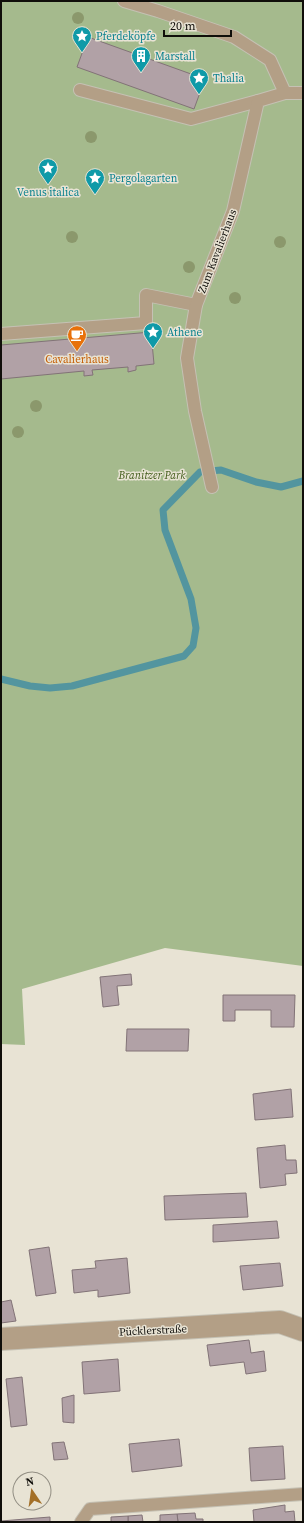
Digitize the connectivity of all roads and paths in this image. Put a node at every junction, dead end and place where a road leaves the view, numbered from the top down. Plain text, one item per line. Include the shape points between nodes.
1 (124, 1) edge
2 (80, 90) dead end
3 (285, 93) junction
4 (303, 93) edge
5 (258, 101) junction
6 (196, 305) junction
7 (1, 334) edge
8 (212, 487) dead end
9 (303, 1330) edge
10 (1, 1339) edge
11 (303, 1494) edge
12 (81, 1522) edge

1 - 3 lane via 234,37 270,60
2 - 5 lane via 191,119
3 - 4 lane
3 - 5 lane
5 - 6 lane, Zum Kavalierhaus via 233,211
6 - 7 lane via 146,295 146,323
6 - 8 lane, Zum Kavalierhaus via 187,358 195,411
9 - 10 street, Pücklerstraße via 280,1322
11 - 12 lane via 90,1509

